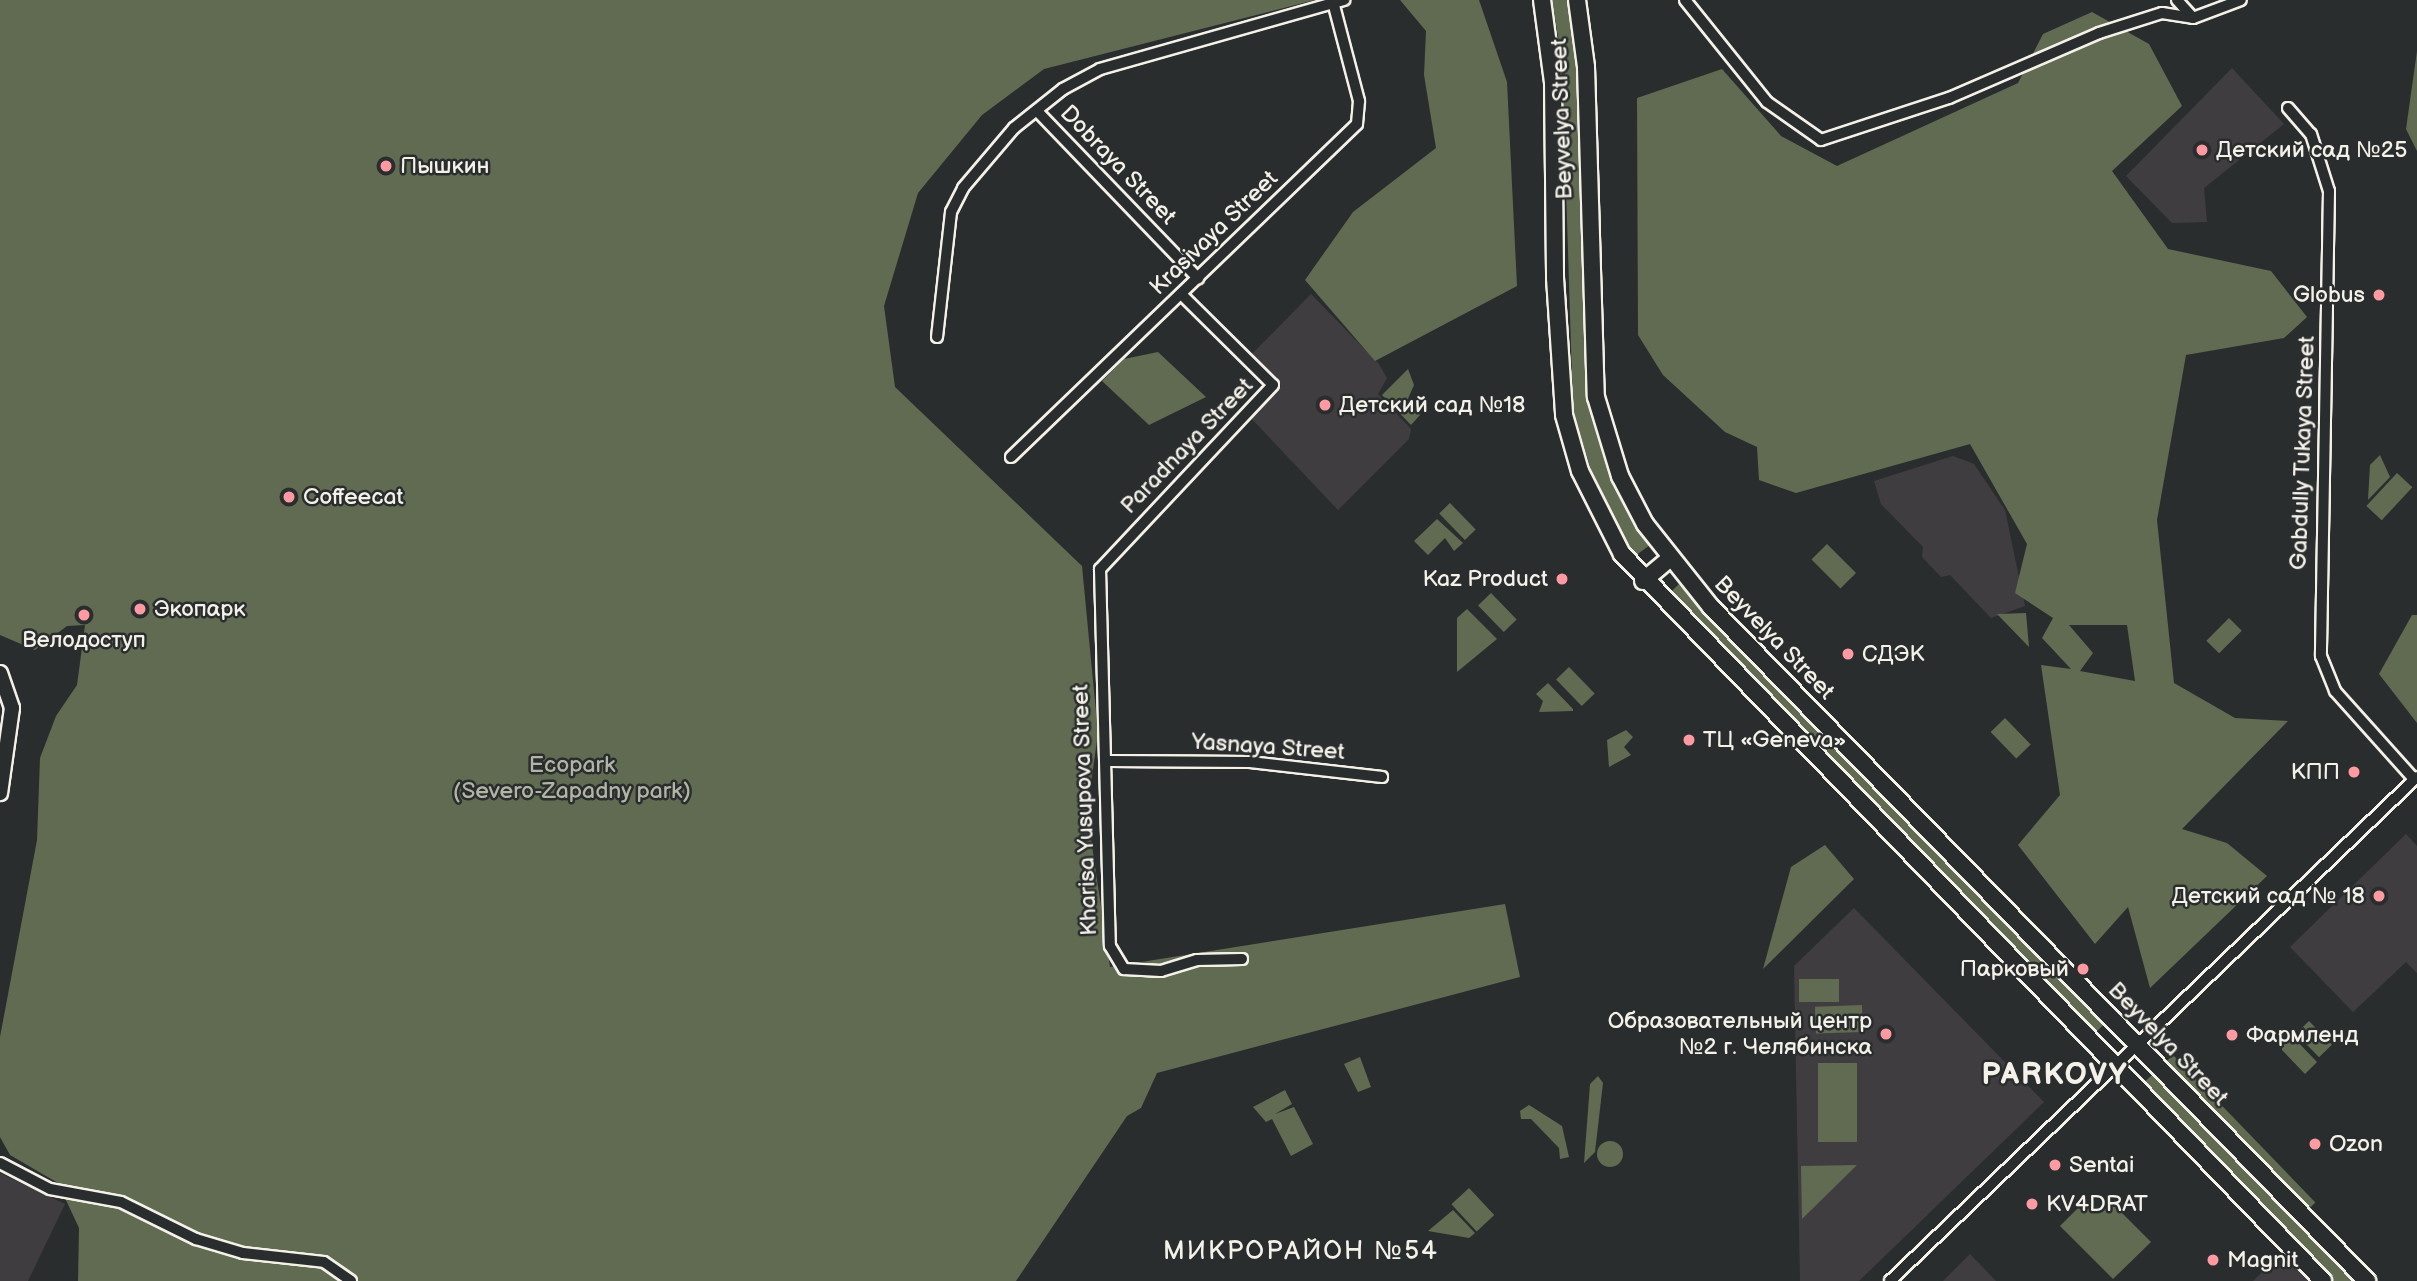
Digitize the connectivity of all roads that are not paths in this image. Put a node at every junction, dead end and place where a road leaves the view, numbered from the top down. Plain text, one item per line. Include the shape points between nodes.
1 (1542, 0) edge
2 (1577, 0) edge
3 (1685, 0) edge
4 (2177, 0) edge
5 (2241, 0) edge
6 (1339, 3) edge
7 (2193, 18) junction
8 (2288, 108) dead end
9 (1038, 112) junction
10 (1198, 278) junction
11 (1181, 294) junction
12 (937, 337) dead end
13 (1011, 457) dead end
14 (1669, 559) junction
15 (1100, 569) joint
16 (1643, 582) junction
17 (3, 676) edge
18 (1110, 761) junction
19 (1382, 777) dead end
20 (2415, 778) edge
21 (0, 793) edge
22 (1242, 959) dead end
23 (2135, 1043) junction
24 (2112, 1065) junction
25 (0, 1163) edge
26 (351, 1281) edge
27 (1890, 1281) edge
28 (2323, 1281) edge
29 (2367, 1281) edge

1 - 16 main road, Beyvelya Street via 1553,82 1564,415 1588,491
2 - 14 main road, Beyvelya Street via 1586,67 1596,397 1620,476
3 - 7 street via 1767,102 1821,140 1949,97 2099,33 2162,13
4 - 7 street
5 - 7 street
6 - 9 street via 1100,69 1063,89
6 - 10 street, Krasivaya Street via 1359,101 1357,124
8 - 20 street, Gabdully Tukaya Street via 2311,134 2329,191 2321,656 2334,691
9 - 10 street, Dobraya Street
9 - 12 street via 1014,128 956,199 940,269
10 - 11 street, Krasivaya Street
11 - 13 street, Krasivaya Street
11 - 15 street, Paradnaya Street via 1270,380 1271,389
14 - 16 main road
14 - 23 main road, Beyvelya Street
15 - 18 street, Kharisa Yusupova Street
16 - 24 main road, Beyvelya Street
17 - 21 street via 12,708
18 - 19 street, Yasnaya Street via 1250,762
18 - 22 street, Kharisa Yusupova Street via 1102,787 1110,946 1124,969 1161,971 1197,960
20 - 23 street
23 - 24 street
23 - 29 main road, Beyvelya Street
24 - 27 street
24 - 28 main road, Beyvelya Street
25 - 26 street via 75,1195 105,1196 243,1253 324,1262

